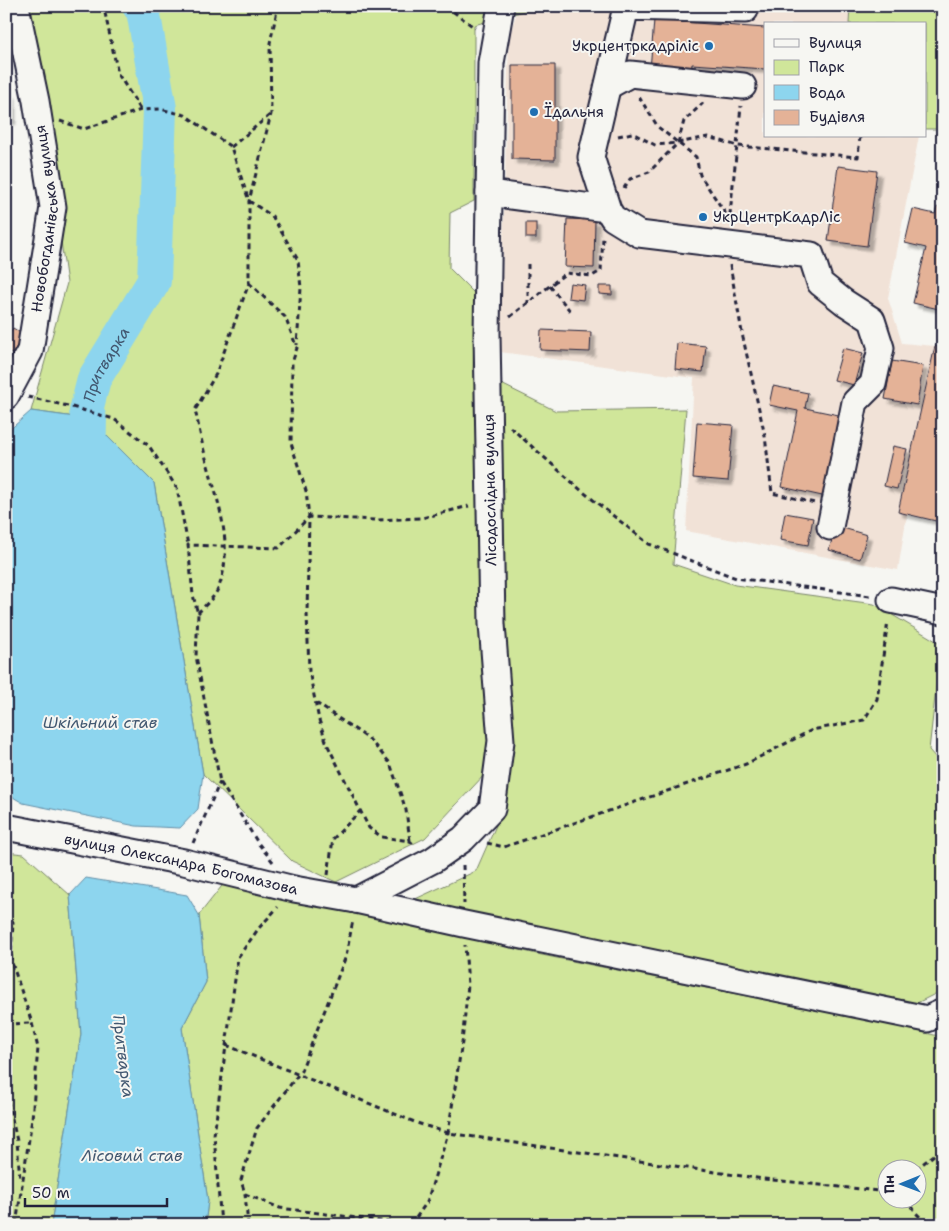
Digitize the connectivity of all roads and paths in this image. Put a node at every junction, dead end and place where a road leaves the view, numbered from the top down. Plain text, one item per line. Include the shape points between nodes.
1 (16, 6) edge
2 (100, 6) edge
3 (278, 6) edge
4 (446, 6) edge
5 (501, 6) edge
6 (745, 6) edge
7 (494, 42) junction
8 (630, 74) junction
9 (713, 83) junction
10 (608, 86) junction
11 (743, 86) joint
12 (141, 110) junction
13 (38, 114) junction
14 (271, 114) junction
15 (860, 138) edge
16 (595, 141) junction
17 (678, 143) junction
18 (738, 146) junction
19 (231, 147) junction
20 (489, 193) junction
21 (248, 201) junction
22 (604, 210) junction
23 (729, 220) junction
24 (726, 244) junction
25 (528, 264) dead end
26 (249, 283) junction
27 (550, 286) junction
28 (528, 303) junction
29 (571, 312) dead end
30 (487, 334) junction
31 (297, 348) junction
32 (7, 395) edge
33 (488, 408) junction
34 (489, 501) junction
35 (309, 517) junction
36 (832, 517) joint
37 (188, 545) junction
38 (225, 548) junction
39 (890, 600) junction
40 (943, 611) edge
41 (198, 614) junction
42 (316, 703) junction
43 (220, 782) junction
44 (361, 810) junction
45 (6, 827) edge
46 (463, 838) junction
47 (410, 841) junction
48 (434, 860) junction
49 (184, 862) junction
50 (294, 889) junction
51 (327, 895) junction
52 (356, 900) junction
53 (6, 912) edge
54 (464, 924) junction
55 (943, 1012) edge
56 (32, 1023) junction
57 (6, 1024) edge
58 (226, 1045) junction
59 (298, 1076) junction
60 (6, 1092) edge
61 (448, 1133) junction
62 (943, 1148) edge
63 (926, 1161) edge
64 (20, 1186) junction
65 (876, 1191) edge
66 (245, 1194) junction
67 (913, 1208) edge
68 (412, 1224) edge
69 (16, 1225) edge
70 (221, 1225) edge
71 (248, 1225) edge
72 (928, 1225) edge

1 - 13 street, Новобогданівська вулиця
2 - 12 path via 105,13 118,74
3 - 14 path via 270,42
4 - 7 path
5 - 7 street, Лісодослідна вулиця
6 - 10 street via 745,10 626,7
7 - 20 street, Лісодослідна вулиця
8 - 9 street
8 - 10 street
8 - 17 path via 641,102 658,127
9 - 11 street
9 - 17 path via 704,103 684,121
10 - 16 street
11 - 18 path
12 - 13 path via 84,129
12 - 19 path via 160,109 185,114
13 - 32 street, Новобогданівська вулиця via 53,207 30,352
14 - 19 path
14 - 21 path
15 - 18 path via 858,157
16 - 17 path via 632,133 655,145
16 - 22 street via 591,157
17 - 18 path via 708,137
17 - 22 path via 649,172 630,179
17 - 23 path via 696,157 700,175
18 - 23 path
19 - 21 path
20 - 22 street
20 - 30 street, Лісодослідна вулиця
21 - 26 path
21 - 31 path via 272,216 298,260 301,288
22 - 24 street via 639,234
22 - 27 path via 601,271 592,276 566,273
23 - 24 path
24 - 36 path via 765,436 772,493
24 - 36 street via 811,255 820,283 872,320 881,348 872,384 856,402
25 - 28 path
26 - 31 path via 285,317
26 - 38 path via 216,374 195,410 219,505
27 - 28 path
27 - 29 path
28 - 30 path
30 - 33 street, Лісодослідна вулиця
31 - 35 path via 292,363 291,443 306,491
32 - 37 path via 72,407 114,419 149,446 177,488
33 - 34 street, Лісодослідна вулиця
33 - 39 path via 582,491 649,544 736,578 866,594
34 - 35 path via 422,518
34 - 46 street, Лісодослідна вулиця via 492,624 501,741 492,809
35 - 38 path via 279,548
35 - 42 path via 309,671
37 - 38 path
37 - 41 path
38 - 41 path via 224,570 217,591
39 - 40 street
39 - 46 path via 877,699 864,720 812,730 746,764 504,847
41 - 43 path via 196,656
42 - 44 path via 327,744
42 - 47 path via 369,739 390,763 406,810
43 - 49 path
43 - 50 path via 258,843
44 - 47 path via 369,828 382,837
44 - 51 path via 333,839
45 - 49 street, вулиця Олександра Богомазова
46 - 48 street, Лісодослідна вулиця
46 - 54 path
47 - 48 path
48 - 52 street, Лісодослідна вулиця
49 - 50 street, вулиця Олександра Богомазова
50 - 51 street, вулиця Олександра Богомазова
50 - 58 path via 238,957
51 - 52 street, вулиця Олександра Богомазова
52 - 54 street, вулиця Олександра Богомазова
52 - 59 path via 346,956
53 - 56 path via 13,922 11,960
54 - 55 street, вулиця Олександра Богомазова via 927,1019
54 - 61 path via 468,984
56 - 57 path
56 - 64 path via 38,1048 32,1119
58 - 59 path
58 - 70 path via 214,1135
59 - 61 path
59 - 66 path via 257,1128 241,1180
60 - 64 path via 16,1141
61 - 65 path via 763,1179
61 - 68 path via 427,1202
62 - 63 path
64 - 69 path
66 - 68 path via 280,1208
66 - 71 path
67 - 72 path

